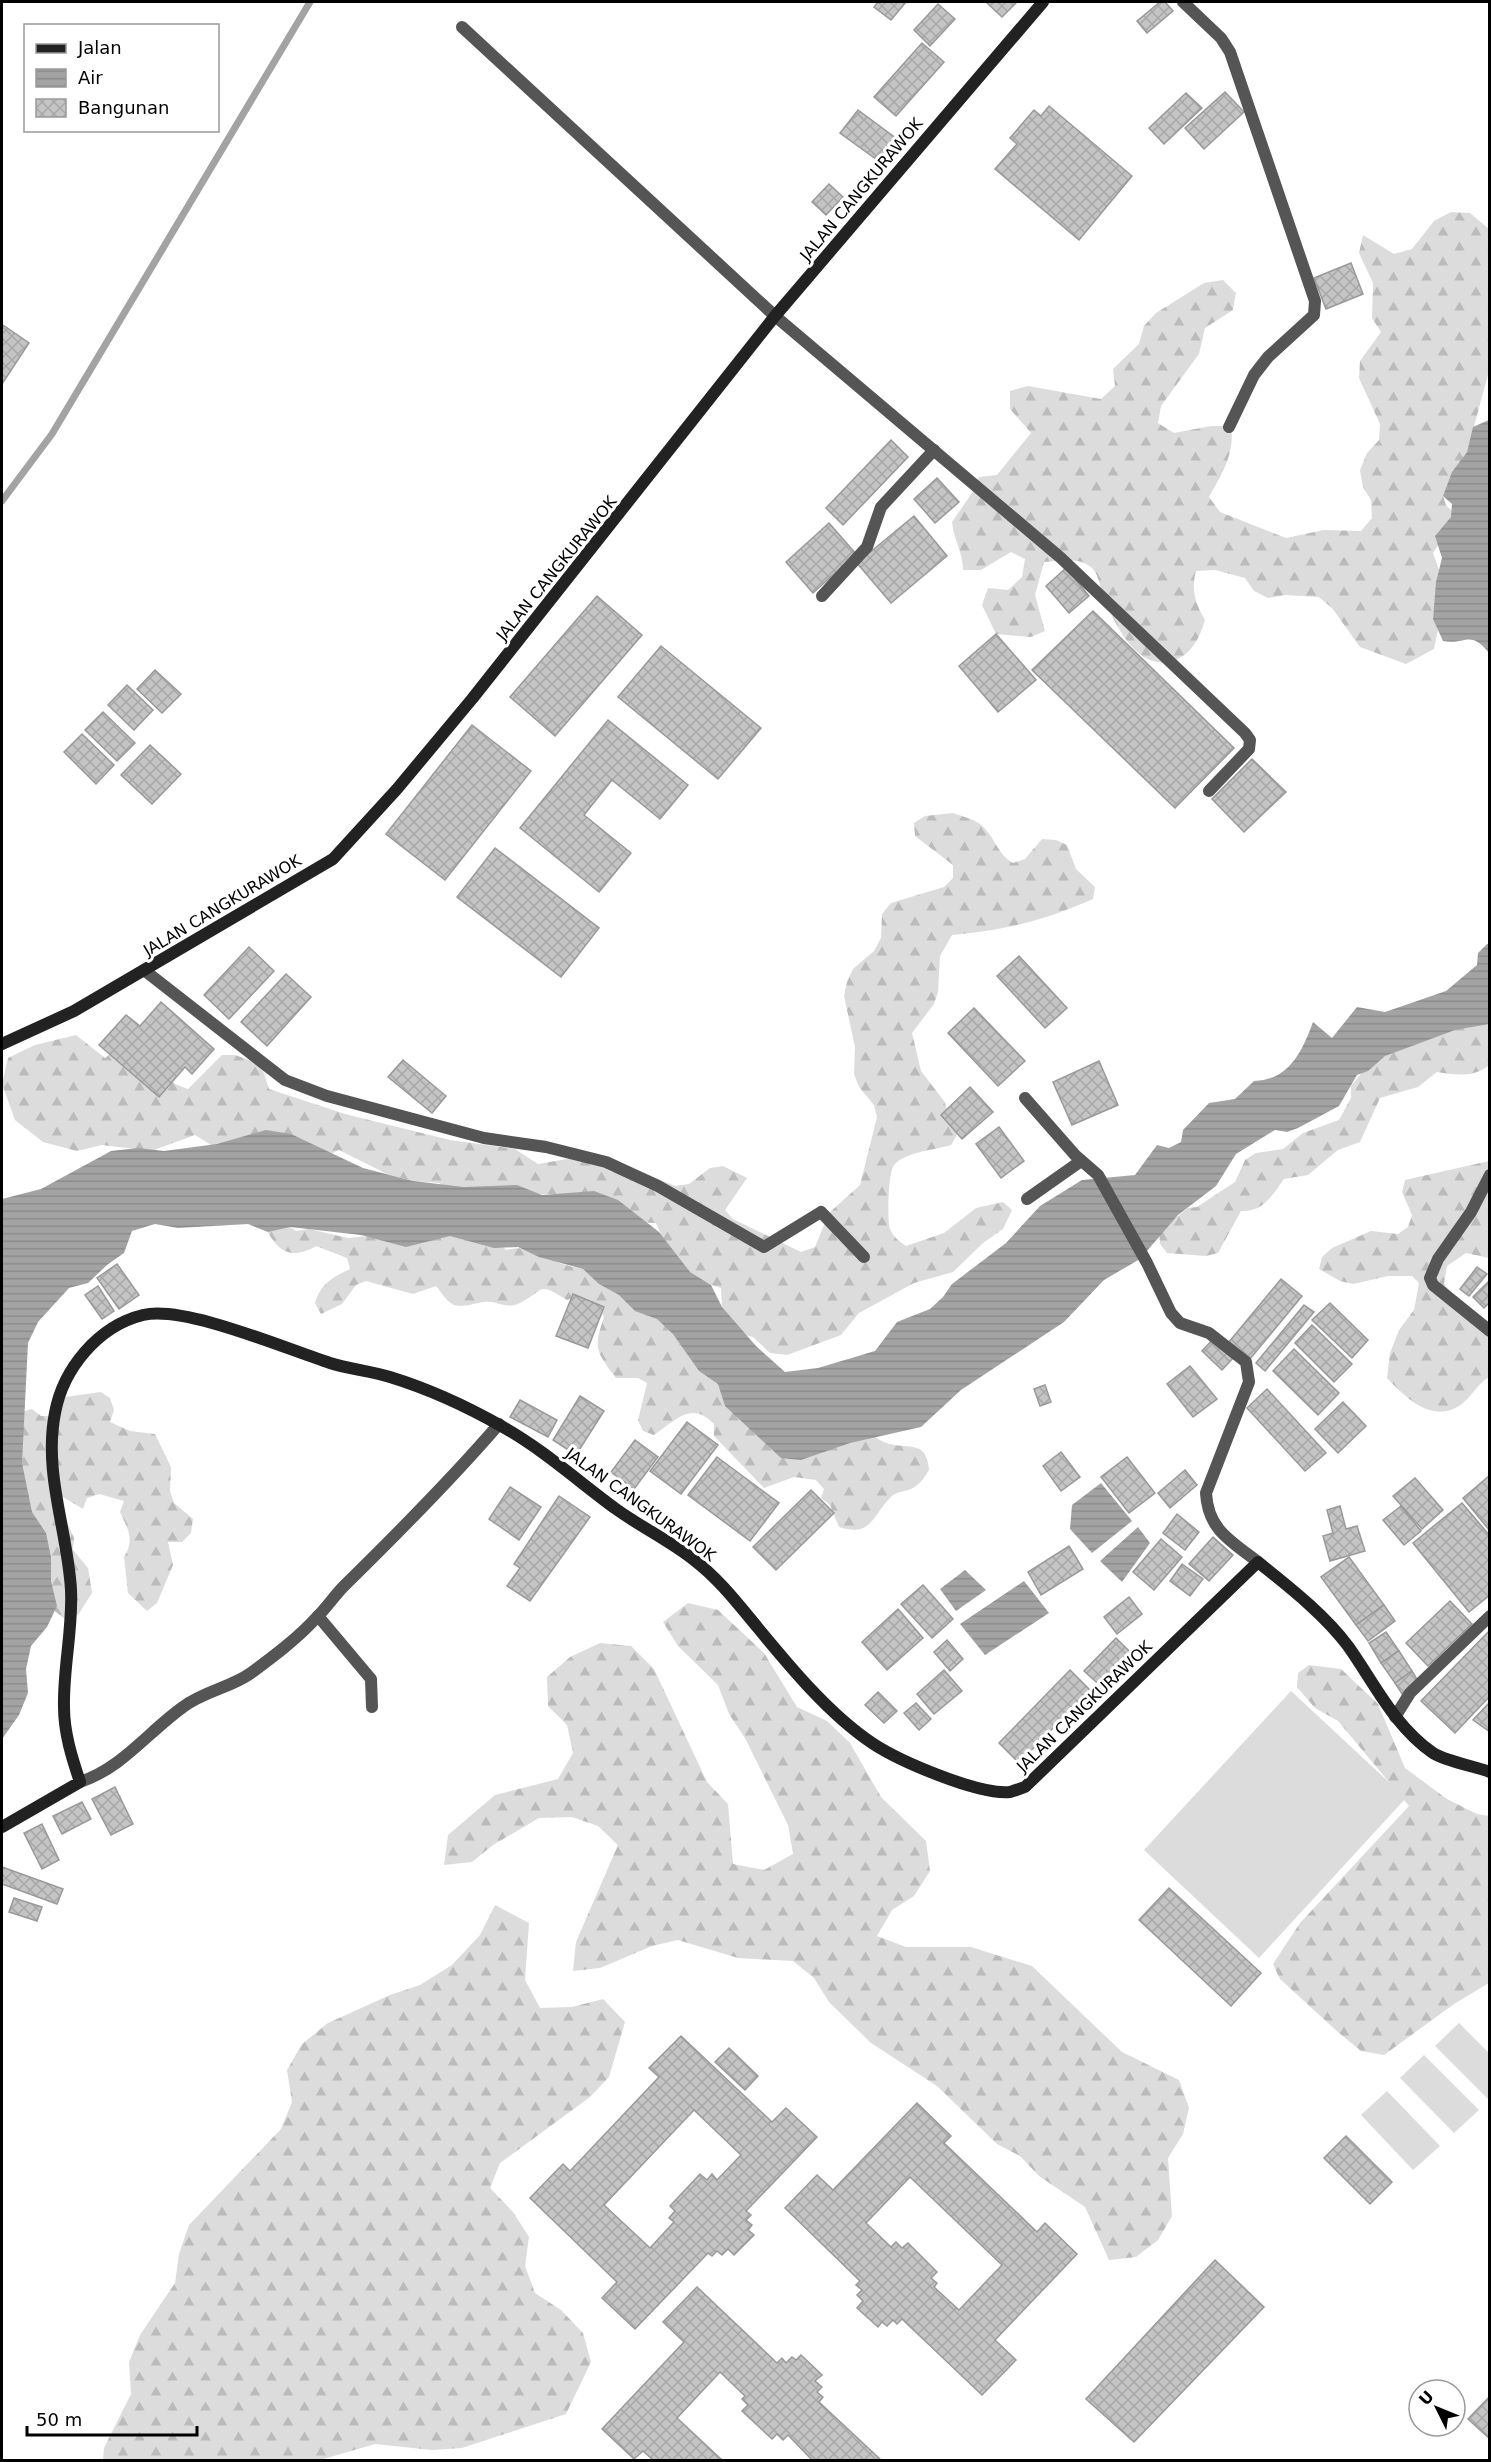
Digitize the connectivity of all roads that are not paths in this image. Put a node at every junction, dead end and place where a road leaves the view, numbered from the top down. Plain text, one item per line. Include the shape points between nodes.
1 (1043, 2) edge
2 (1183, 2) edge
3 (462, 27) dead end
4 (775, 316) junction
5 (1229, 427) dead end
6 (934, 450) junction
7 (822, 596) dead end
8 (1209, 791) dead end
9 (144, 970) junction
10 (2, 1044) edge
11 (1025, 1098) dead end
12 (1081, 1161) junction
13 (1490, 1175) edge
14 (1027, 1199) dead end
15 (864, 1257) dead end
16 (1490, 1331) edge
17 (499, 1424) junction
18 (1258, 1562) junction
19 (318, 1616) junction
20 (1490, 1616) edge
21 (372, 1707) dead end
22 (1395, 1717) junction
23 (1490, 1772) edge
24 (81, 1782) junction
25 (2, 1827) edge

1 - 4 street, JALAN CANGKURAWOK
2 - 5 street via 1221,38 1230,52 1315,301 1314,315 1254,375
3 - 4 street
4 - 6 street
4 - 9 street, JALAN CANGKURAWOK via 464,709 333,859
6 - 7 street via 881,507 867,547
6 - 8 street via 1061,558 1245,733 1250,740 1249,749
9 - 10 street, JALAN CANGKURAWOK via 74,1011
9 - 15 street via 285,1080 327,1096 484,1138 546,1147 606,1162 658,1185 764,1246 821,1212
11 - 12 street
12 - 14 street
12 - 18 street via 1098,1175 1171,1313 1180,1323 1209,1332 1246,1362 1249,1382 1206,1493 1207,1512 1221,1534
13 - 16 street via 1430,1278 1433,1285
17 - 18 street, JALAN CANGKURAWOK via 533,1444 716,1578 806,1682 859,1733 910,1764 993,1790 1011,1792 1025,1787
17 - 19 street via 460,1471
17 - 24 street, JALAN CANGKURAWOK via 433,1392 202,1320 146,1314 119,1323 93,1343 76,1361 63,1386 54,1415 53,1450 57,1509 72,1593 64,1707 70,1750
18 - 22 street via 1302,1598 1347,1645
19 - 21 street via 371,1679
19 - 24 street via 250,1674 192,1700 118,1763
20 - 22 street via 1410,1693
22 - 23 street via 1436,1755
24 - 25 street

